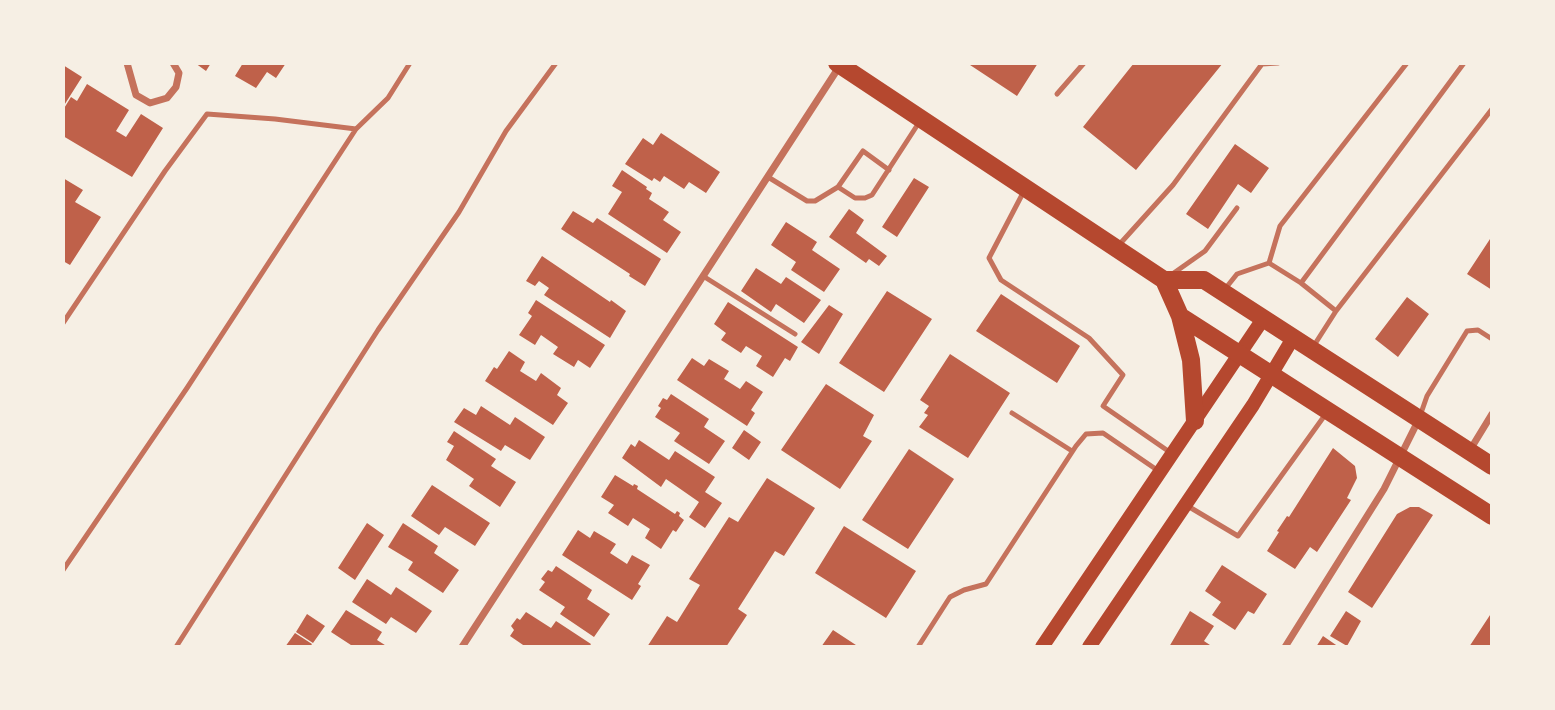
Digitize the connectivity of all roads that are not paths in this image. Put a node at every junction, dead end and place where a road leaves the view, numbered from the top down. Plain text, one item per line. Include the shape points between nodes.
1 (128, 63) edge
2 (173, 63) edge
3 (410, 63) edge
4 (556, 63) edge
5 (1084, 63) edge
6 (1278, 63) edge
7 (1407, 63) edge
8 (1464, 63) edge
9 (842, 65) edge
10 (1057, 94) dead end
11 (1492, 109) edge
12 (921, 119) junction
13 (356, 130) junction
14 (889, 170) junction
15 (768, 177) junction
16 (838, 187) junction
17 (1026, 189) junction
18 (1237, 208) dead end
19 (1115, 248) junction
20 (1269, 263) junction
21 (703, 276) junction
22 (1164, 280) junction
23 (1301, 284) junction
24 (1222, 293) junction
25 (1336, 310) junction
26 (1180, 316) junction
27 (1263, 319) junction
28 (63, 323) edge
29 (795, 334) dead end
30 (1293, 338) junction
31 (1492, 339) edge
32 (1311, 350) junction
33 (1240, 354) junction
34 (1271, 374) junction
35 (1327, 412) junction
36 (1012, 413) dead end
37 (1492, 414) edge
38 (1419, 419) junction
39 (1195, 421) junction
40 (1072, 451) junction
41 (1469, 451) junction
42 (1173, 454) junction
43 (1400, 458) junction
44 (1492, 466) edge
45 (1160, 472) junction
46 (1186, 505) junction
47 (1492, 516) edge
48 (63, 570) edge
49 (176, 647) edge
50 (462, 647) edge
51 (918, 647) edge
52 (1042, 647) edge
53 (1089, 647) edge
54 (1285, 647) edge

1 - 2 street via 136,96 150,103 167,98 176,87 179,73
3 - 13 lane via 388,97
4 - 49 lane via 506,131 459,212 378,330
5 - 10 lane
6 - 19 lane via 1262,64 1173,186
7 - 20 lane via 1280,226
8 - 23 lane
9 - 12 main road
9 - 15 street
11 - 25 lane
12 - 14 lane
12 - 17 main road
13 - 28 lane via 208,114
13 - 48 lane
14 - 16 lane via 865,198 855,198
14 - 16 lane via 863,151
15 - 16 lane via 807,201
15 - 21 street
17 - 19 main road
17 - 42 lane via 989,258 1001,280 1089,338 1123,375 1103,406
18 - 22 lane via 1205,251
19 - 22 main road
20 - 23 lane
20 - 24 lane via 1237,274
21 - 29 lane
21 - 50 street
22 - 24 main road via 1204,280
22 - 26 main road
23 - 25 lane
24 - 27 main road
25 - 32 lane
26 - 33 main road
26 - 39 main road via 1191,360
27 - 30 main road
27 - 33 main road
30 - 32 main road
30 - 34 main road
31 - 38 lane via 1478,330 1467,331 1427,396
32 - 38 main road
33 - 34 main road
33 - 39 main road
34 - 35 main road
34 - 46 main road
35 - 43 main road
35 - 46 lane via 1238,536
36 - 40 lane
37 - 41 street
38 - 41 main road
38 - 43 street
39 - 42 main road
40 - 45 lane via 1086,434 1103,433
40 - 51 lane via 986,584 950,597
41 - 44 main road
42 - 45 main road
43 - 47 main road
43 - 54 street
45 - 52 main road
46 - 53 main road

